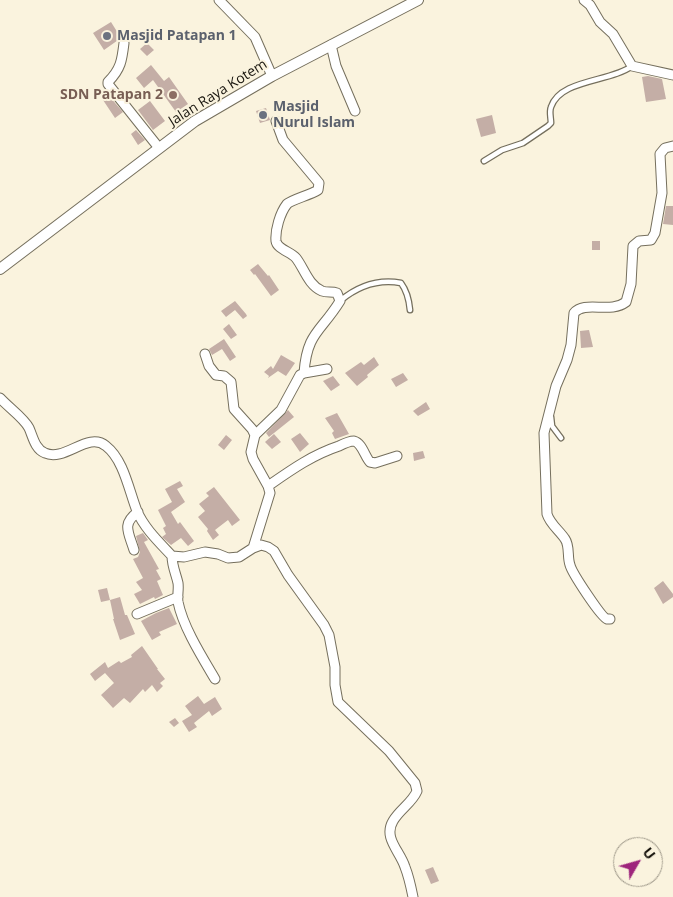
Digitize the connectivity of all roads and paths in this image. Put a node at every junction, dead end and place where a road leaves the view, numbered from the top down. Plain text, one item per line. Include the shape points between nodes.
1 (219, 0) edge
2 (418, 0) edge
3 (584, 0) edge
4 (124, 43) dead end
5 (331, 45) junction
6 (632, 66) junction
7 (673, 75) edge
8 (272, 76) junction
9 (355, 110) dead end
10 (276, 121) dead end
11 (673, 146) edge
12 (159, 148) junction
13 (484, 162) dead end
14 (0, 269) edge
15 (340, 301) junction
16 (410, 310) dead end
17 (205, 354) dead end
18 (327, 370) dead end
19 (304, 373) junction
20 (0, 398) edge
21 (550, 413) junction
22 (256, 435) junction
23 (561, 438) dead end
24 (397, 456) dead end
25 (268, 486) junction
26 (138, 512) junction
27 (253, 548) junction
28 (134, 550) dead end
29 (172, 556) junction
30 (178, 597) junction
31 (137, 614) dead end
32 (610, 619) dead end
33 (215, 679) dead end
34 (413, 897) edge

1 - 8 street via 255,38
2 - 5 street, Jalan Raya Kotem
3 - 6 street via 613,34
4 - 12 street via 123,60 108,84
5 - 8 street, Jalan Raya Kotem
5 - 9 street via 336,66
6 - 7 street
6 - 13 lane via 619,74 565,91 550,107 551,123 548,126 523,143 502,150
8 - 12 street, Jalan Raya Kotem via 195,121
10 - 15 street via 283,140 319,182 318,190 291,200 286,206 278,224 276,242 296,258 316,287 324,292 337,292
11 - 21 street via 660,154 662,193 653,238 633,246 628,299 616,307 575,311 571,345
12 - 14 street, Jalan Raya Kotem
15 - 16 lane via 365,285 401,282
15 - 19 street via 311,339
17 - 22 street via 216,375 231,382 234,409
18 - 19 street
19 - 22 street via 296,381 281,410
20 - 26 street via 29,428 42,452 52,455 93,442 106,445 125,474
21 - 23 lane via 552,426
21 - 32 street via 544,433 547,514 566,540 572,570 601,616
22 - 25 street via 251,452
24 - 25 street via 370,462 358,444 348,442 304,461
25 - 27 street via 269,501
26 - 28 street via 127,523
26 - 29 street
27 - 29 street via 239,557 228,558 205,552
27 - 34 street via 261,545 274,551 324,625 335,667 338,702 389,751 415,783 415,797 399,813 390,829 392,843 405,864
29 - 30 street
30 - 31 street
30 - 33 street via 196,647

